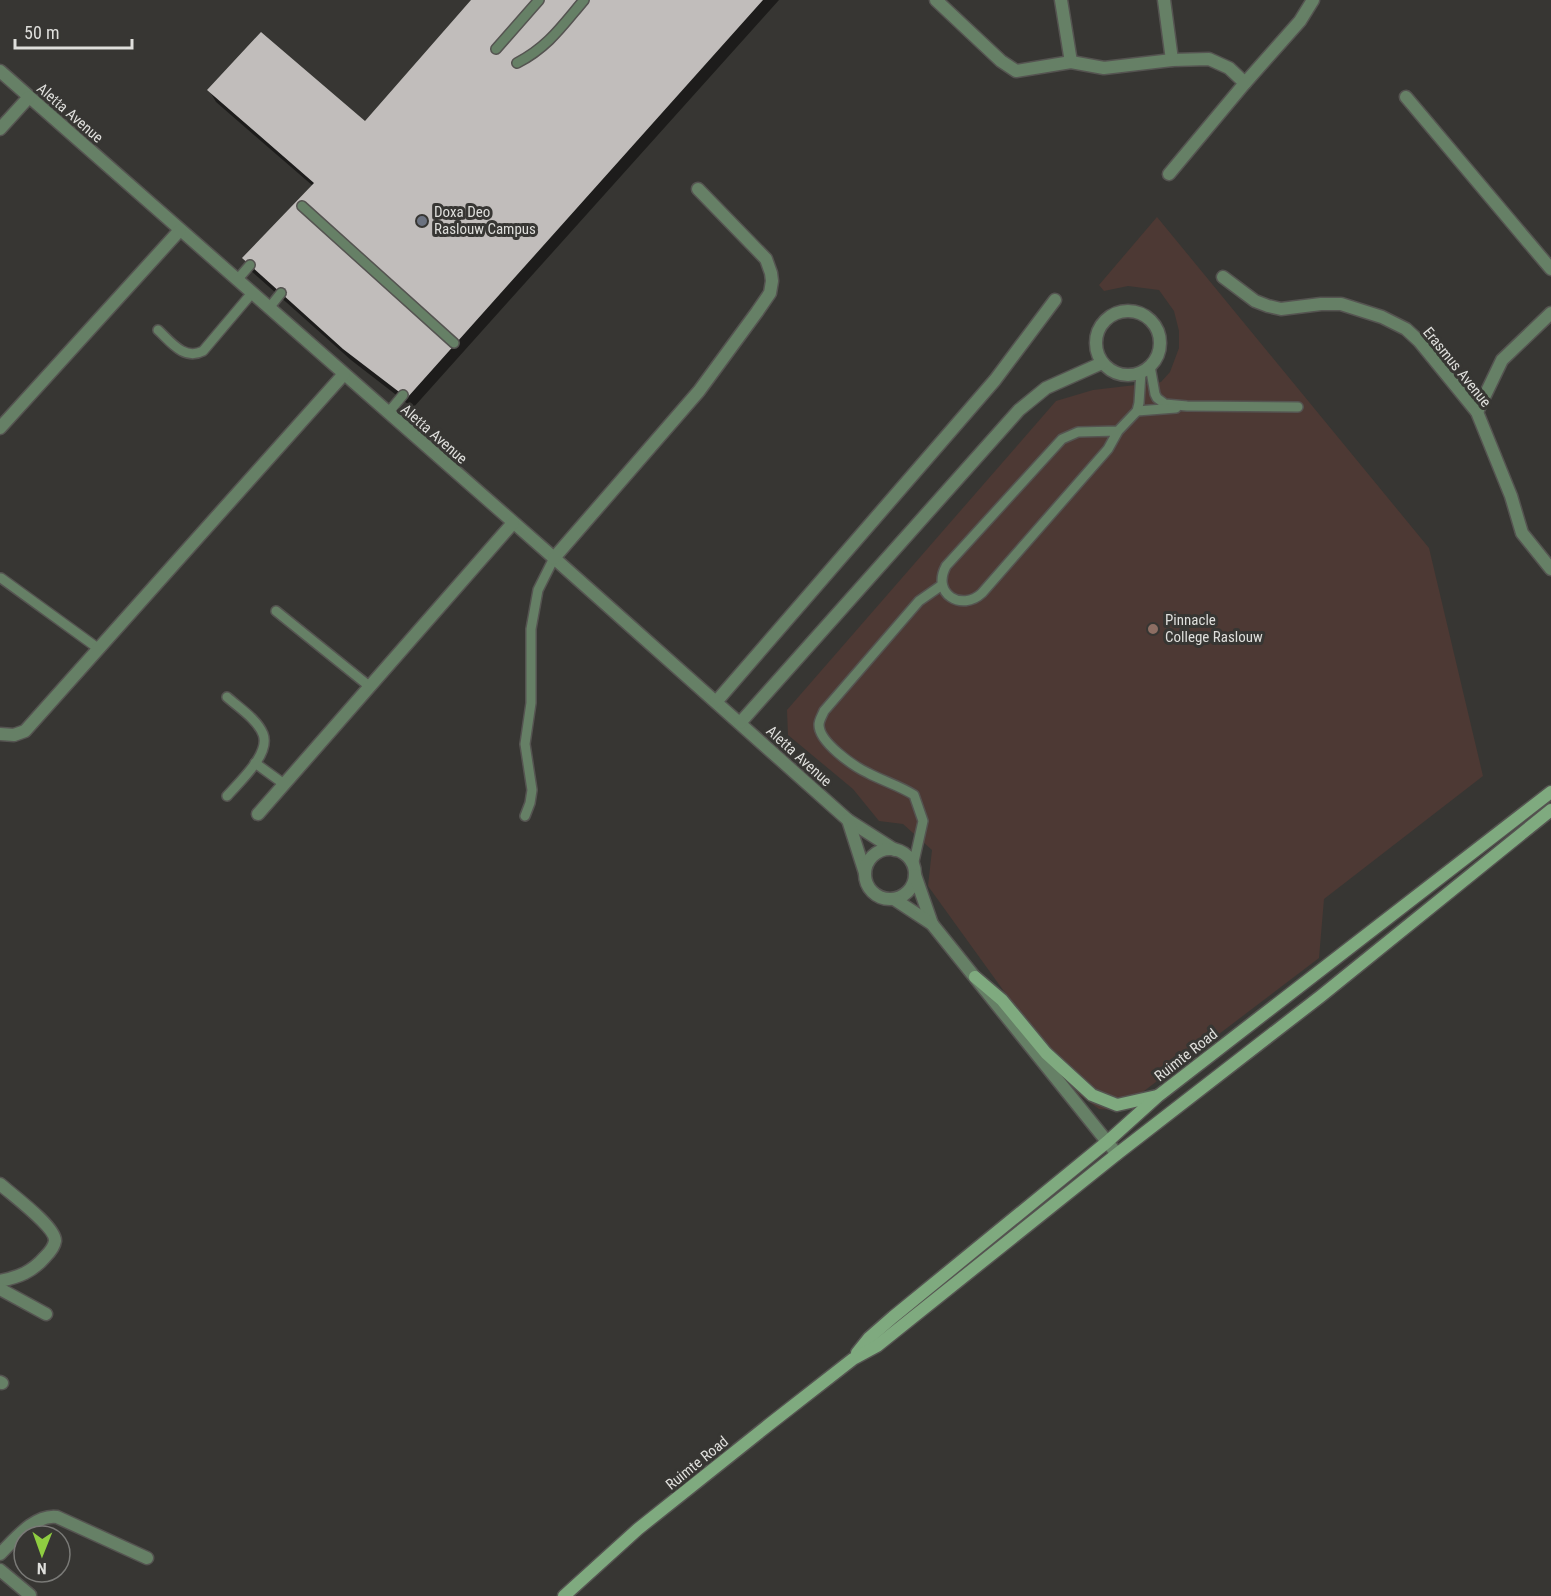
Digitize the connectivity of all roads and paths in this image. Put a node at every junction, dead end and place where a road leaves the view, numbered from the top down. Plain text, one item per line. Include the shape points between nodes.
1 (539, 0) edge
2 (584, 0) edge
3 (936, 0) edge
4 (1061, 0) edge
5 (1164, 0) edge
6 (1312, 0) edge
7 (496, 49) dead end
8 (1172, 60) junction
9 (1071, 62) junction
10 (517, 63) dead end
11 (0, 71) edge
12 (1245, 83) junction
13 (29, 97) junction
14 (1406, 97) dead end
15 (0, 129) edge
16 (1169, 174) dead end
17 (698, 189) dead end
18 (302, 206) dead end
19 (180, 230) junction
20 (250, 265) dead end
21 (1551, 269) edge
22 (1223, 277) dead end
23 (237, 280) junction
24 (281, 293) dead end
25 (252, 294) junction
26 (1055, 300) dead end
27 (269, 308) junction
28 (1551, 313) edge
29 (158, 330) dead end
30 (454, 343) dead end
31 (1102, 363) junction
32 (1146, 369) junction
33 (344, 374) junction
34 (403, 395) dead end
35 (1187, 406) junction
36 (1298, 407) dead end
37 (1137, 411) junction
38 (1477, 412) junction
39 (388, 413) junction
40 (0, 428) edge
41 (1118, 431) junction
42 (513, 523) junction
43 (554, 558) junction
44 (1551, 569) edge
45 (1, 578) edge
46 (942, 585) junction
47 (276, 611) dead end
48 (99, 649) junction
49 (369, 686) junction
50 (226, 697) dead end
51 (716, 702) junction
52 (741, 723) junction
53 (0, 734) edge
54 (255, 763) junction
55 (284, 784) junction
56 (1551, 792) edge
57 (227, 796) dead end
58 (1551, 810) edge
59 (258, 814) dead end
60 (525, 816) dead end
61 (848, 820) junction
62 (895, 850) junction
63 (914, 871) junction
64 (865, 874) junction
65 (894, 899) junction
66 (932, 924) junction
67 (975, 977) junction
68 (1158, 1096) junction
69 (1107, 1142) junction
70 (1117, 1154) junction
71 (0, 1184) edge
72 (0, 1281) edge
73 (0, 1290) edge
74 (46, 1314) dead end
75 (853, 1359) junction
76 (0, 1554) edge
77 (147, 1558) dead end
78 (0, 1570) edge
79 (30, 1596) edge
80 (564, 1596) edge

1 - 7 lane
2 - 10 lane via 545,45
3 - 9 street via 1012,70
4 - 9 street
5 - 8 street
6 - 12 street via 1300,21
8 - 9 street via 1104,68
8 - 12 street via 1215,61
11 - 13 street, Aletta Avenue
12 - 16 street
13 - 15 street
13 - 19 street, Aletta Avenue
14 - 21 street
17 - 43 street via 766,259 771,273 770,293 699,391
18 - 30 lane
19 - 23 street, Aletta Avenue
19 - 40 street
20 - 23 lane
22 - 38 street, Erasmus Avenue via 1268,306 1281,309 1341,304 1382,316 1419,341
23 - 25 street, Aletta Avenue
24 - 27 lane
25 - 27 street, Aletta Avenue
25 - 29 lane via 196,355 186,354
26 - 51 street via 995,380
27 - 33 street, Aletta Avenue
28 - 38 street via 1502,360
31 - 32 street via 1120,375
31 - 32 street via 1097,354 1096,333 1109,317 1129,311 1148,318 1159,336 1157,357
31 - 52 street via 1046,388 1019,410
32 - 35 lane via 1157,398 1165,404
32 - 37 lane
33 - 39 street, Aletta Avenue
33 - 48 street
34 - 39 lane
35 - 36 lane
35 - 37 lane
37 - 41 lane
38 - 44 street, Erasmus Avenue via 1512,496 1522,533
39 - 42 street, Aletta Avenue
41 - 46 lane via 1077,432 1062,439 946,566
41 - 46 lane via 1108,449 978,598 956,600 946,594
42 - 43 street, Aletta Avenue
42 - 49 street
43 - 51 street, Aletta Avenue
43 - 60 lane via 538,590 531,629 531,703 525,744 532,790
45 - 48 lane
46 - 63 lane via 920,601 824,711 819,722 824,738 833,748 866,772 914,795 923,821
47 - 49 lane
48 - 53 street via 26,731
49 - 55 street
50 - 54 lane via 263,734 265,745
51 - 52 street, Aletta Avenue
52 - 61 street, Aletta Avenue
54 - 55 lane
54 - 57 lane
55 - 59 street
56 - 68 main road, Ruimte Road
58 - 70 main road, Ruimte Road via 1322,996
61 - 62 street, Aletta Avenue
61 - 64 street
62 - 63 street via 909,859
62 - 64 street via 871,858
63 - 65 street via 909,891
63 - 66 street
64 - 65 street via 870,890
65 - 66 street
66 - 67 street
67 - 68 main road via 1002,1000 1046,1053 1092,1095 1117,1105
67 - 69 street
68 - 69 main road, Ruimte Road
69 - 70 street
69 - 75 main road, Ruimte Road via 885,1324
70 - 75 main road, Ruimte Road via 877,1346
71 - 72 street via 47,1226 55,1241 39,1264 20,1277
73 - 74 street
75 - 80 main road, Ruimte Road via 638,1529
76 - 77 street via 40,1519 51,1516
78 - 79 street

